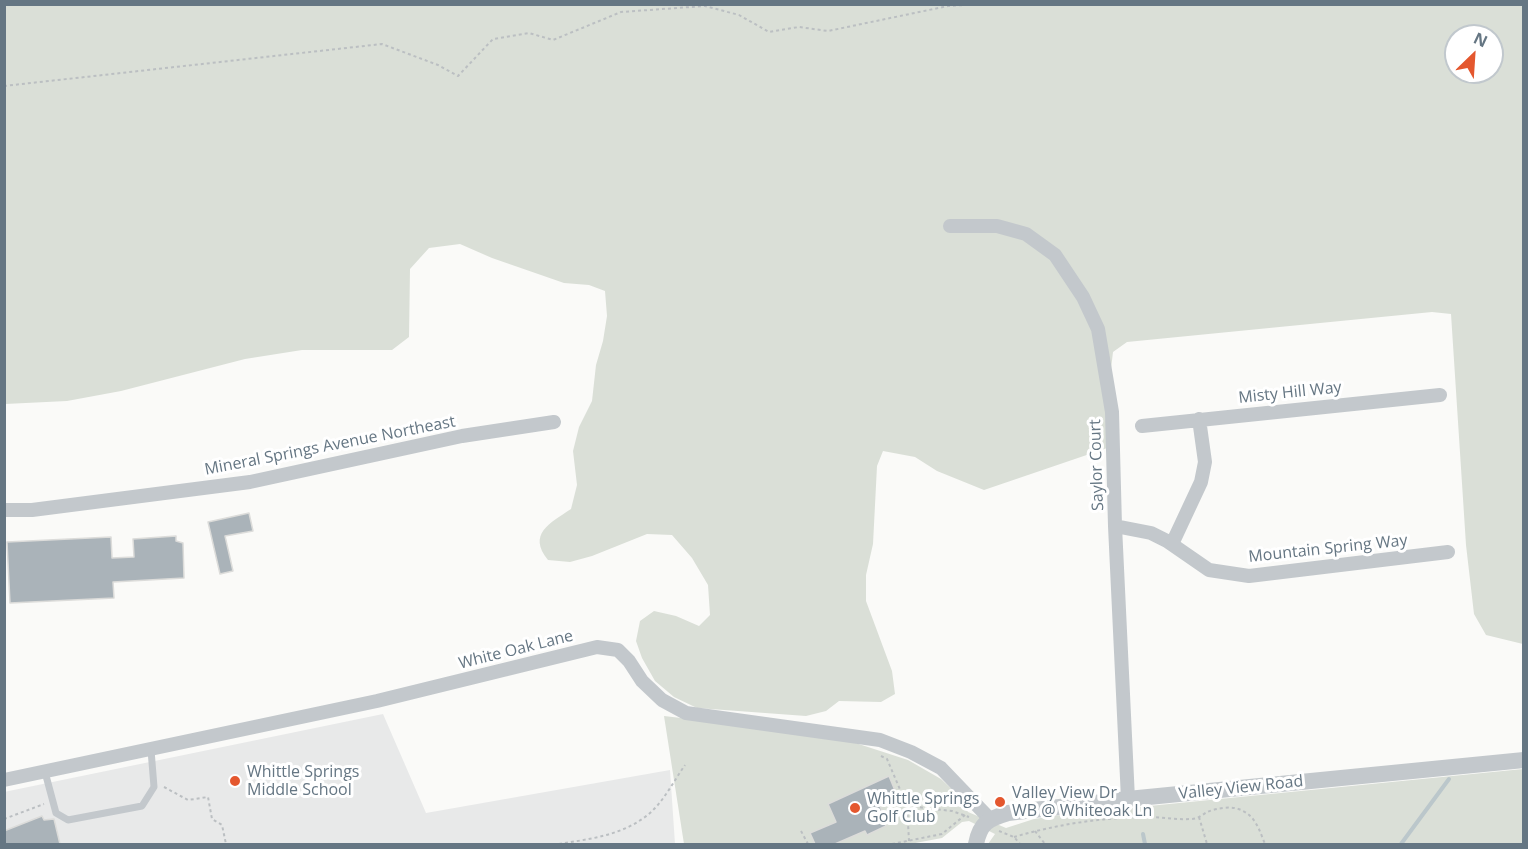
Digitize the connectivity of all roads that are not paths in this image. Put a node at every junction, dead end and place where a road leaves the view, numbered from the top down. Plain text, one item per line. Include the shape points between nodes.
1 (950, 226) dead end
2 (1440, 395) dead end
3 (1199, 419) junction
4 (554, 422) dead end
5 (1142, 426) dead end
6 (4, 510) edge
7 (1115, 526) junction
8 (1172, 544) junction
9 (1448, 552) dead end
10 (151, 750) junction
11 (1524, 760) edge
12 (45, 772) junction
13 (4, 780) edge
14 (1128, 799) junction
15 (994, 825) junction
16 (976, 844) edge

1 - 7 street, Saylor Court via 996,226 1026,234 1055,255 1083,297 1098,329 1112,412
2 - 3 street, Misty Hill Way
3 - 5 street, Misty Hill Way
3 - 8 street via 1205,462 1201,482
4 - 6 street, Mineral Springs Avenue Northeast via 462,436 250,482 114,501
7 - 8 street, Mountain Spring Way via 1151,533
7 - 14 street, Saylor Court
8 - 9 street, Mountain Spring Way via 1209,570 1249,576
10 - 12 street, White Oak Lane
10 - 12 lane via 154,787 142,806 68,820 57,813
10 - 15 street, White Oak Lane via 377,701 597,647 618,650 662,700 686,713 880,740 911,752 941,768
11 - 14 street, Valley View Road
12 - 13 street, White Oak Lane
14 - 15 street, Valley View Road via 1008,813
15 - 16 street via 982,827

